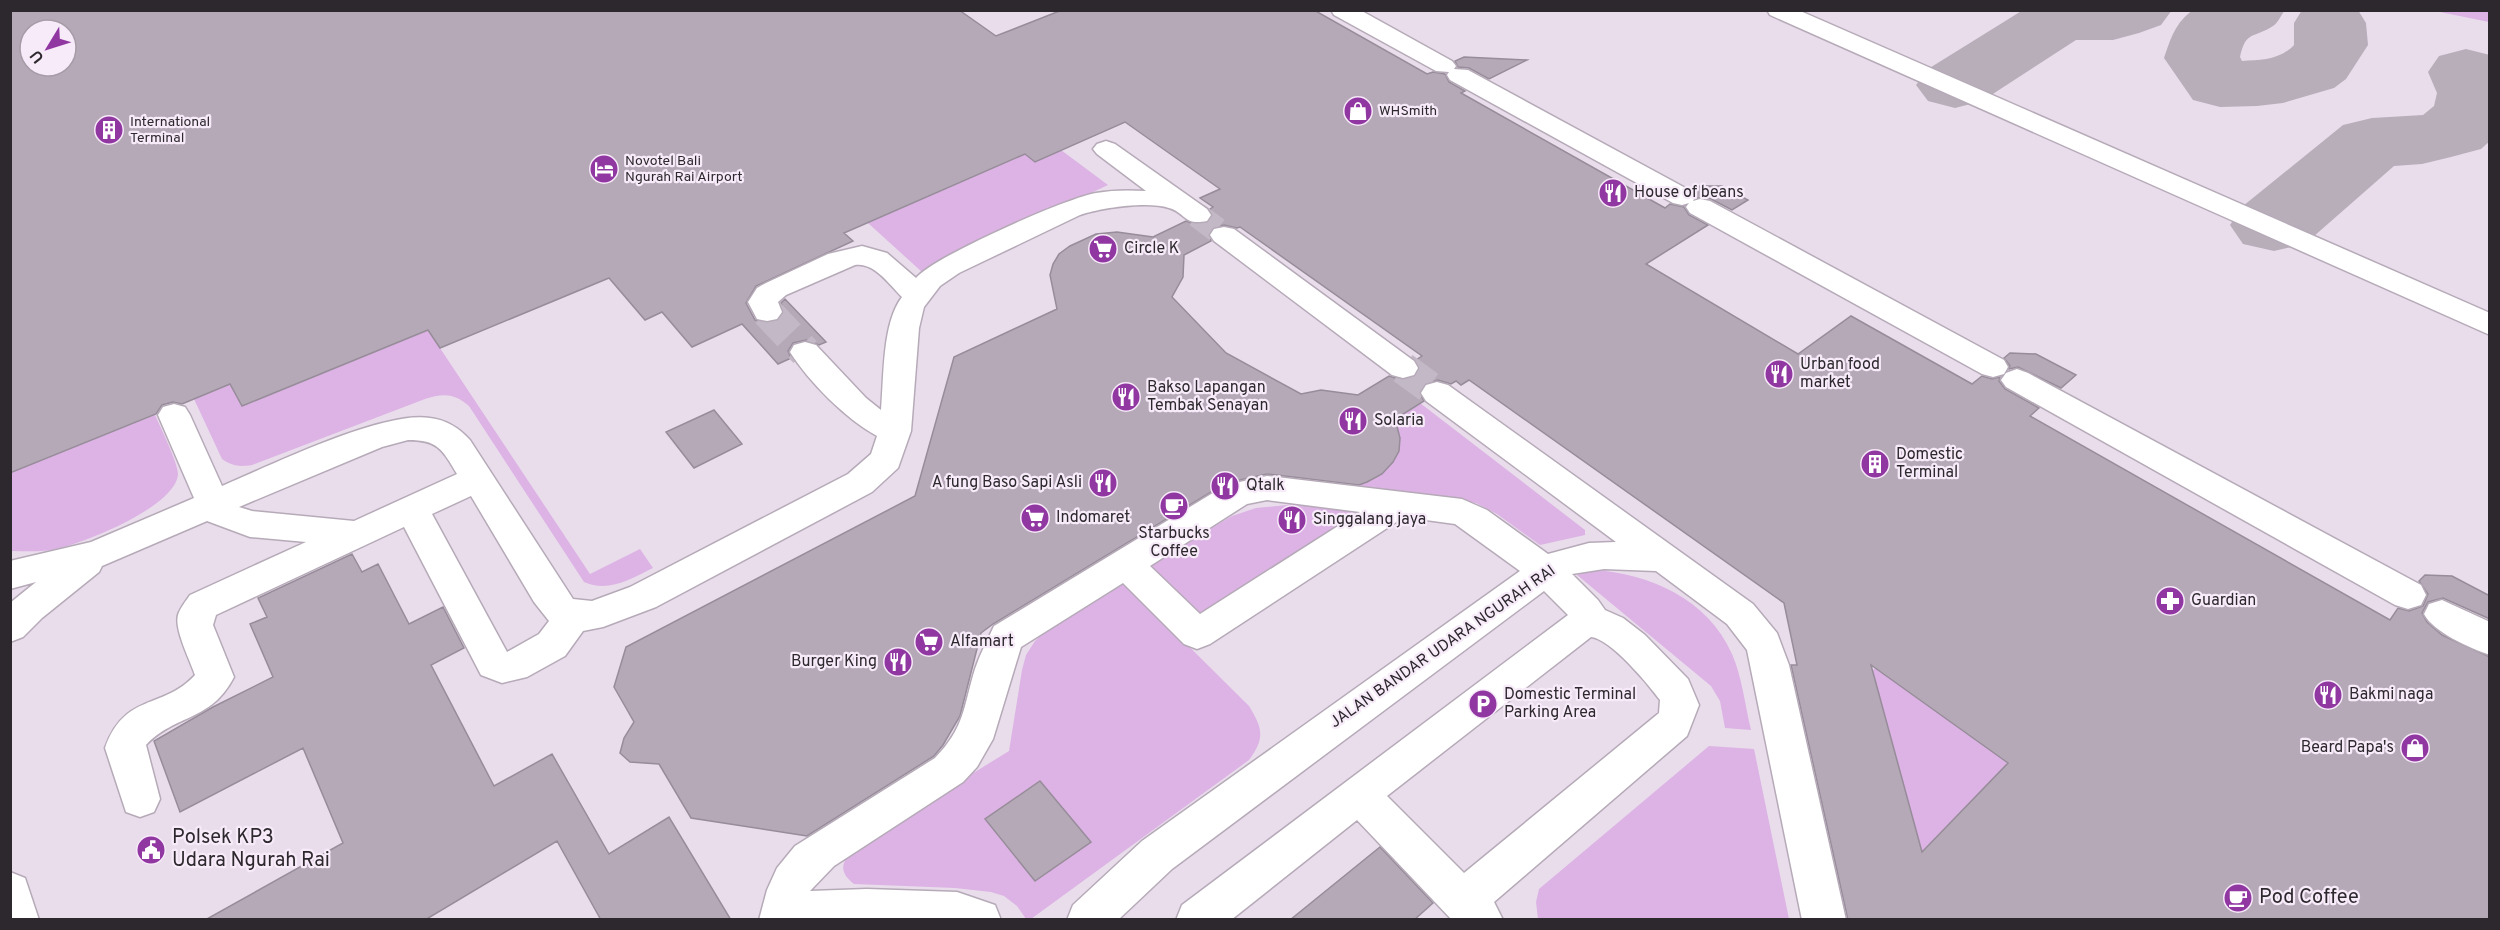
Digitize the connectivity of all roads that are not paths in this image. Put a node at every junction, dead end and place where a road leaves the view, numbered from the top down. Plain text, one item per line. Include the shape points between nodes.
1 (1342, 10) edge
2 (1778, 10) edge
3 (1106, 149) dead end
4 (1224, 235) tunnel mouth
5 (917, 295) junction
6 (767, 312) dead end
7 (2490, 324) edge
8 (805, 352) tunnel mouth
9 (1403, 368) tunnel mouth
10 (1437, 393) tunnel mouth
11 (174, 415) dead end
12 (895, 431) junction
13 (477, 480) junction
14 (213, 503) junction
15 (1399, 504) junction
16 (412, 509) junction
17 (356, 534) junction
18 (98, 554) junction
19 (1667, 559) junction
20 (1125, 563) junction
21 (1544, 572) junction
22 (10, 575) edge
23 (2408, 595) dead end
24 (2442, 614) dead end
25 (574, 615) junction
26 (1593, 622) junction
27 (10, 627) edge
28 (2490, 640) edge
29 (1358, 794) junction
30 (140, 800) dead end
31 (10, 892) edge
32 (1473, 910) edge
33 (781, 916) edge
34 (16, 920) edge
35 (980, 920) edge
36 (1088, 920) edge
37 (1197, 920) edge
38 (1824, 920) edge

1 - 23 street
2 - 7 street
3 - 5 street via 1187,208 1124,198 1070,209 949,267
4 - 9 street
5 - 6 street via 880,261 861,254 776,289 763,302
5 - 12 street via 904,328
8 - 12 street via 855,406
10 - 19 street
11 - 14 street
12 - 25 street via 886,460 860,483 643,597 611,610
13 - 14 street via 447,436 430,429 408,429 374,437
13 - 16 street
13 - 25 street via 547,592 560,610
14 - 17 street via 220,513 250,524
14 - 18 street
15 - 20 street via 1253,489 1238,494
15 - 20 street via 1197,634
15 - 21 street via 1462,512
16 - 17 street
16 - 25 street via 494,664 502,668 513,666 552,645
17 - 30 street via 203,606 195,625 215,677 210,688 198,697 147,722 126,740
18 - 22 street
18 - 27 street
19 - 21 street, JALAN BANDAR UDARA NGURAH RAI via 1584,555
19 - 38 street via 1740,614 1764,644
20 - 33 street via 1007,637 999,650 978,731 961,759 801,867 787,890
21 - 26 street via 1580,602
21 - 36 street, JALAN BANDAR UDARA NGURAH RAI via 1157,855
24 - 28 street
26 - 29 street via 1572,630
26 - 32 street via 1618,633 1669,682 1679,698 1680,710 1673,724
29 - 32 street
29 - 37 street
31 - 34 street
33 - 35 street via 867,909 957,912

